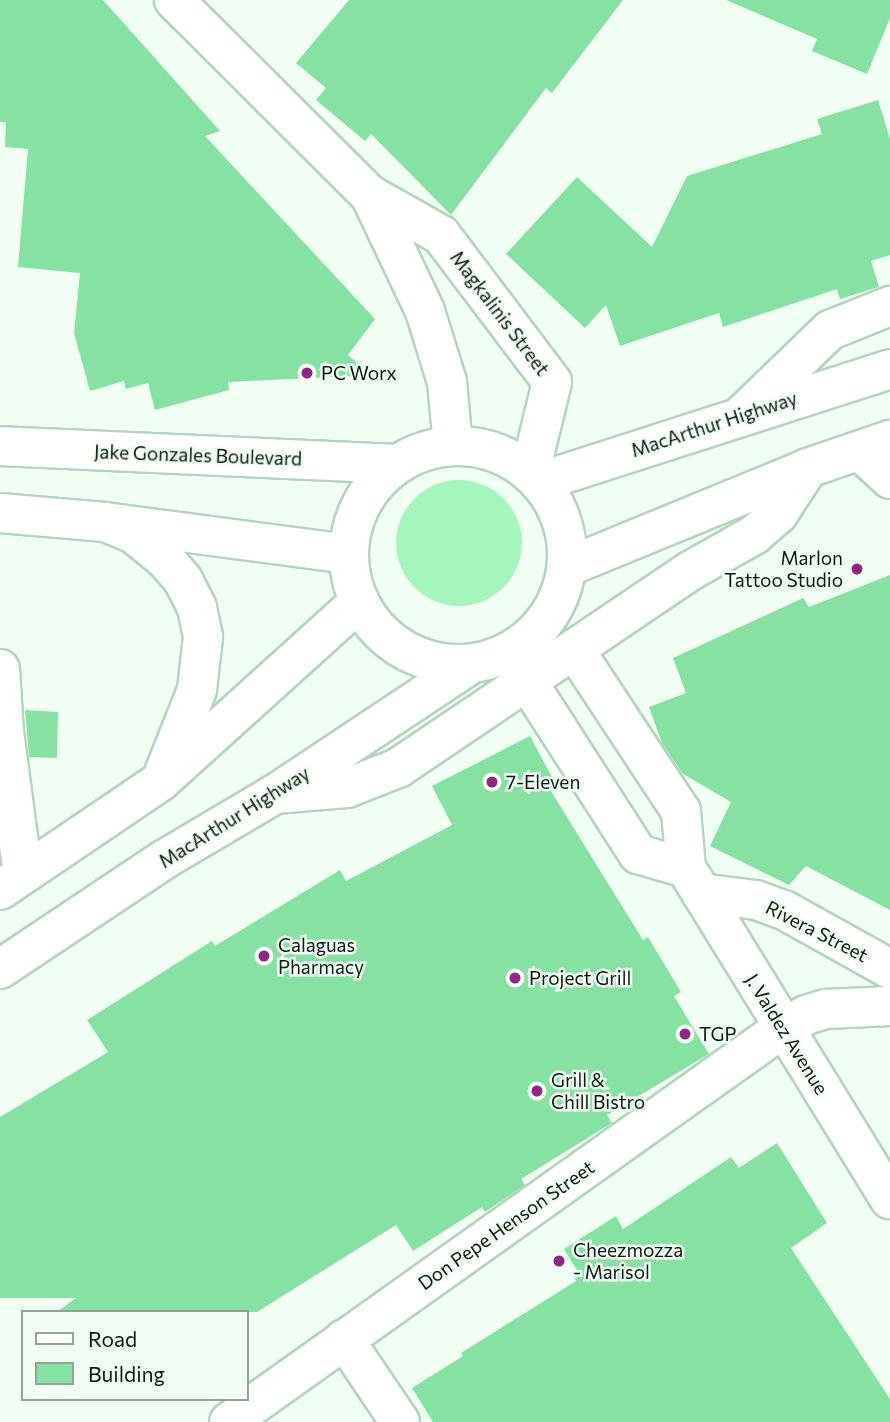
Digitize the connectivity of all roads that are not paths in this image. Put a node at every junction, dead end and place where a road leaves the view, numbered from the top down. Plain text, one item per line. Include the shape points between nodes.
1 (174, 0) edge
2 (370, 195) junction
3 (890, 306) edge
4 (885, 370) edge
5 (743, 414) junction
6 (0, 446) edge
7 (453, 446) junction
8 (875, 446) edge
9 (397, 464) junction
10 (808, 468) junction
11 (534, 477) junction
12 (890, 479) edge
13 (0, 513) edge
14 (105, 522) junction
15 (348, 554) junction
16 (567, 566) junction
17 (359, 602) junction
18 (573, 649) junction
19 (469, 665) junction
20 (0, 669) edge
21 (527, 681) junction
22 (161, 780) junction
23 (275, 794) junction
24 (693, 881) junction
25 (12, 882) edge
26 (0, 969) edge
27 (890, 969) edge
28 (890, 1006) edge
29 (783, 1028) junction
30 (890, 1199) edge
31 (344, 1339) junction
32 (229, 1422) edge
33 (400, 1422) edge

1 - 2 main road, Magkalinis Street
2 - 7 main road, Magkalinis Street via 425,311 447,382
2 - 11 main road, Magkalinis Street via 441,235 552,382
3 - 5 main road via 830,330
4 - 5 main road, MacArthur Highway
5 - 11 main road, MacArthur Highway
6 - 9 main road, Jake Gonzales Boulevard
7 - 9 main road via 423,451
7 - 11 main road via 480,448 506,457
8 - 10 main road
8 - 12 main road
9 - 15 main road via 361,503
10 - 16 main road
10 - 18 main road via 778,514 754,535 690,571
11 - 16 main road via 556,507 565,536
13 - 14 main road
14 - 15 main road
14 - 22 main road via 134,534 164,558 183,580 199,618 203,637 197,690
15 - 17 main road
16 - 19 main road via 560,595 546,622 524,643 498,658
17 - 19 main road via 377,630 404,651 435,663
17 - 22 main road
18 - 21 main road
18 - 24 main road, J. Valdez Avenue via 681,811
19 - 23 main road, MacArthur Highway
20 - 25 main road
21 - 23 main road via 398,768 347,788
21 - 24 main road via 638,854
22 - 25 main road
23 - 26 main road, MacArthur Highway via 165,859
24 - 27 main road, Rivera Street via 784,910
24 - 29 main road, J. Valdez Avenue
28 - 29 main road via 826,1009
29 - 30 main road, J. Valdez Avenue
29 - 31 main road, Don Pepe Henson Street
31 - 32 main road, Don Pepe Henson Street
31 - 33 main road

